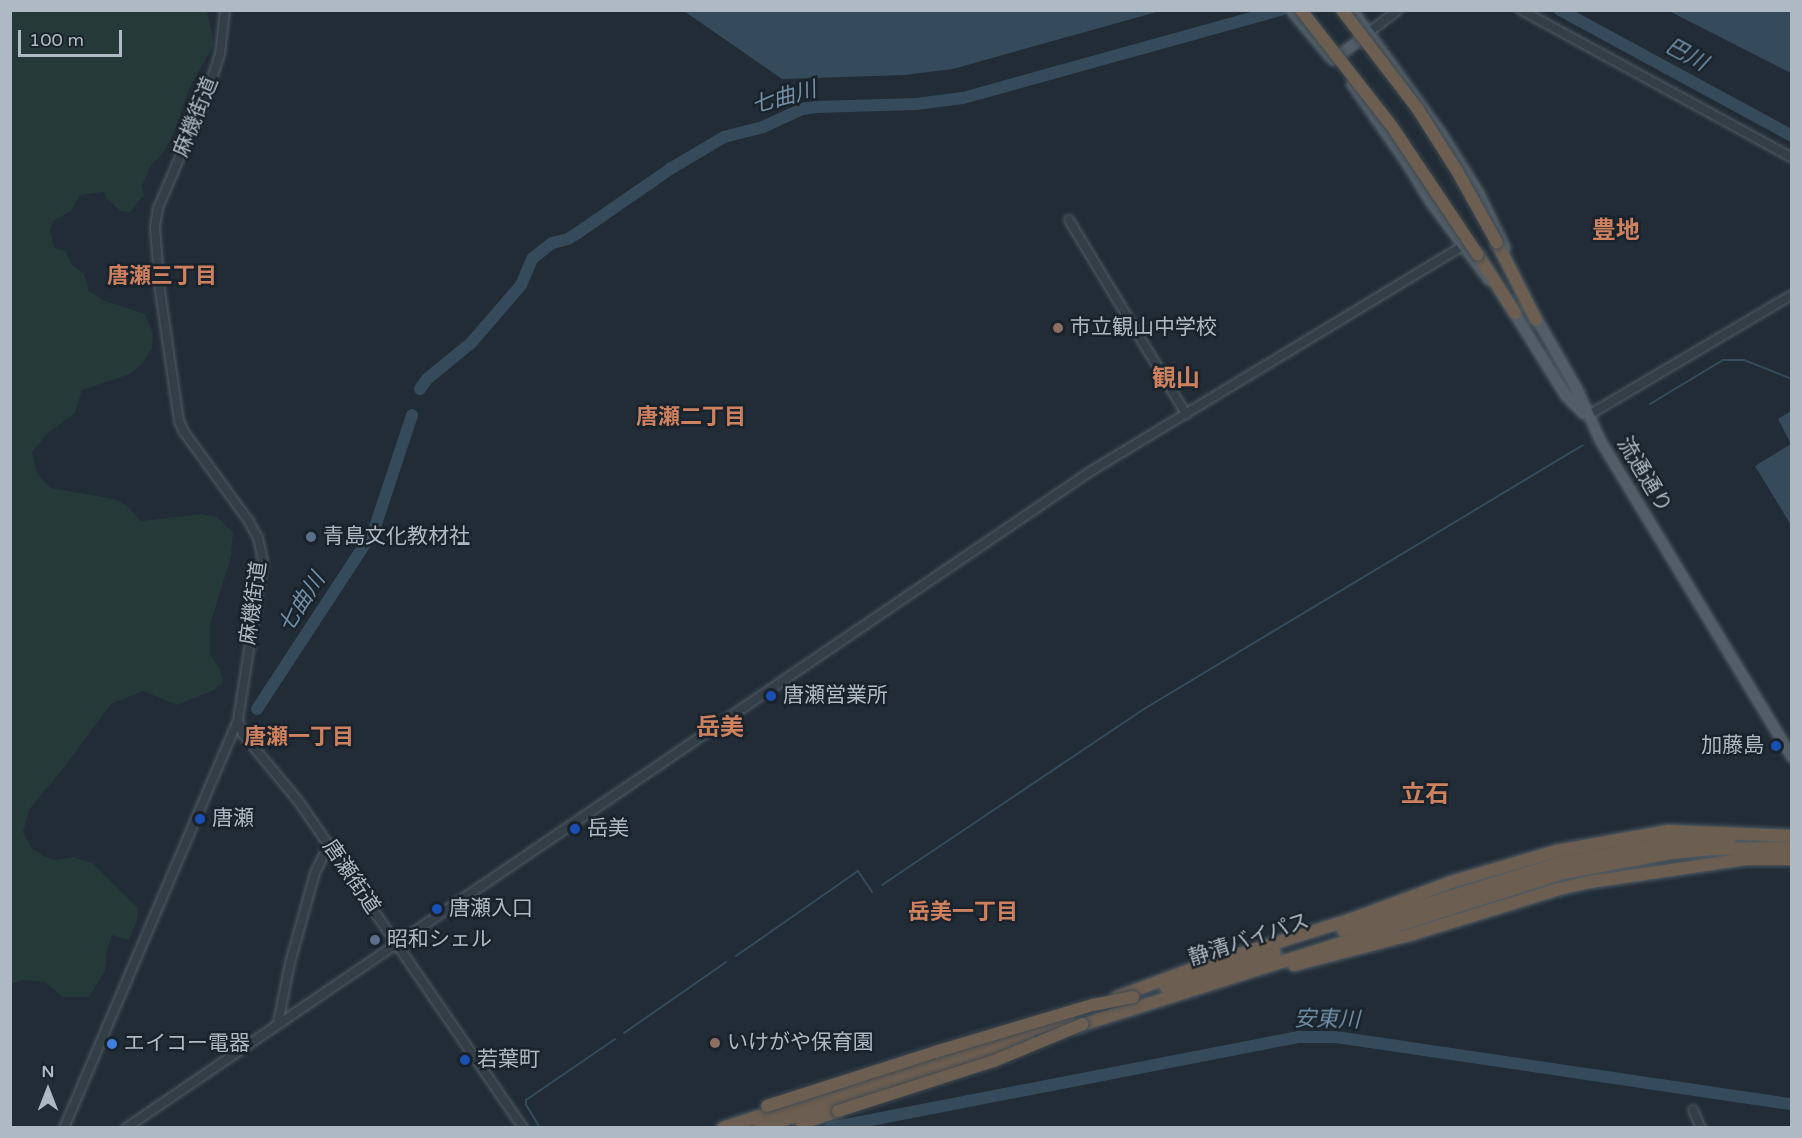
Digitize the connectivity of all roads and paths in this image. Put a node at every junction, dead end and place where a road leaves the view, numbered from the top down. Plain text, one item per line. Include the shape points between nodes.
1 (225, 10) edge
2 (1342, 10) edge
3 (1352, 10) edge
4 (1398, 10) edge
5 (1521, 10) edge
6 (1295, 12) edge
7 (1369, 32) junction
8 (1333, 60) junction
9 (1791, 158) edge
10 (1069, 220) dead end
11 (1462, 246) junction
12 (1791, 295) edge
13 (1515, 313) junction
14 (1536, 320) junction
15 (1186, 414) junction
16 (1587, 416) junction
17 (238, 720) junction
18 (1791, 757) edge
19 (1752, 836) junction
20 (1791, 837) edge
21 (329, 844) junction
22 (1791, 848) edge
23 (1745, 859) junction
24 (1791, 859) edge
25 (1333, 933) junction
26 (395, 942) junction
27 (1268, 965) junction
28 (1133, 998) junction
29 (278, 1023) junction
30 (1083, 1024) junction
31 (1693, 1110) dead end
32 (64, 1128) edge
33 (126, 1128) edge
34 (523, 1128) edge
35 (714, 1128) edge
36 (723, 1128) edge
37 (727, 1128) edge
38 (759, 1128) edge
39 (765, 1128) edge
40 (786, 1128) edge
41 (1701, 1128) edge

1 - 17 street, 麻機街道 via 220,54 158,208 154,227 179,421 248,520 263,561
2 - 14 highway, bridge via 1416,108 1457,171
3 - 7 main road
4 - 7 street
5 - 9 street
6 - 8 main road
6 - 13 highway, bridge via 1391,125
7 - 8 main road
7 - 14 main road via 1479,194
8 - 11 main road
10 - 15 street
11 - 13 main road
11 - 15 street
12 - 16 street
13 - 16 main road via 1566,396
14 - 16 main road via 1577,389
15 - 26 street via 1082,477
16 - 18 main road, 流通通り
17 - 21 street, 唐瀬街道 via 243,734
17 - 32 street, 麻機街道
19 - 20 highway
19 - 25 highway via 1692,837 1558,857 1417,898
19 - 36 highway via 1722,831 1668,831 1584,845 1512,863 1195,968 1040,1025
20 - 25 highway, 静清バイパス via 1695,841 1596,855 1517,875
21 - 26 street, 唐瀬街道
21 - 29 street via 315,873
22 - 27 highway, 静清バイパス via 1712,849 1598,864 1519,885
23 - 24 highway
23 - 27 highway via 1627,870 1564,881 1301,959
23 - 39 highway via 1590,882 1528,897 940,1071
25 - 28 highway, 静清バイパス
26 - 29 street
26 - 34 street, 唐瀬街道
27 - 30 highway, 静清バイパス
28 - 35 highway, bridge via 1093,1005 935,1052 767,1106
28 - 37 highway, 静清バイパス, bridge
29 - 33 street
30 - 38 highway, 静清バイパス, bridge
30 - 40 highway, bridge via 994,1060
31 - 41 street

